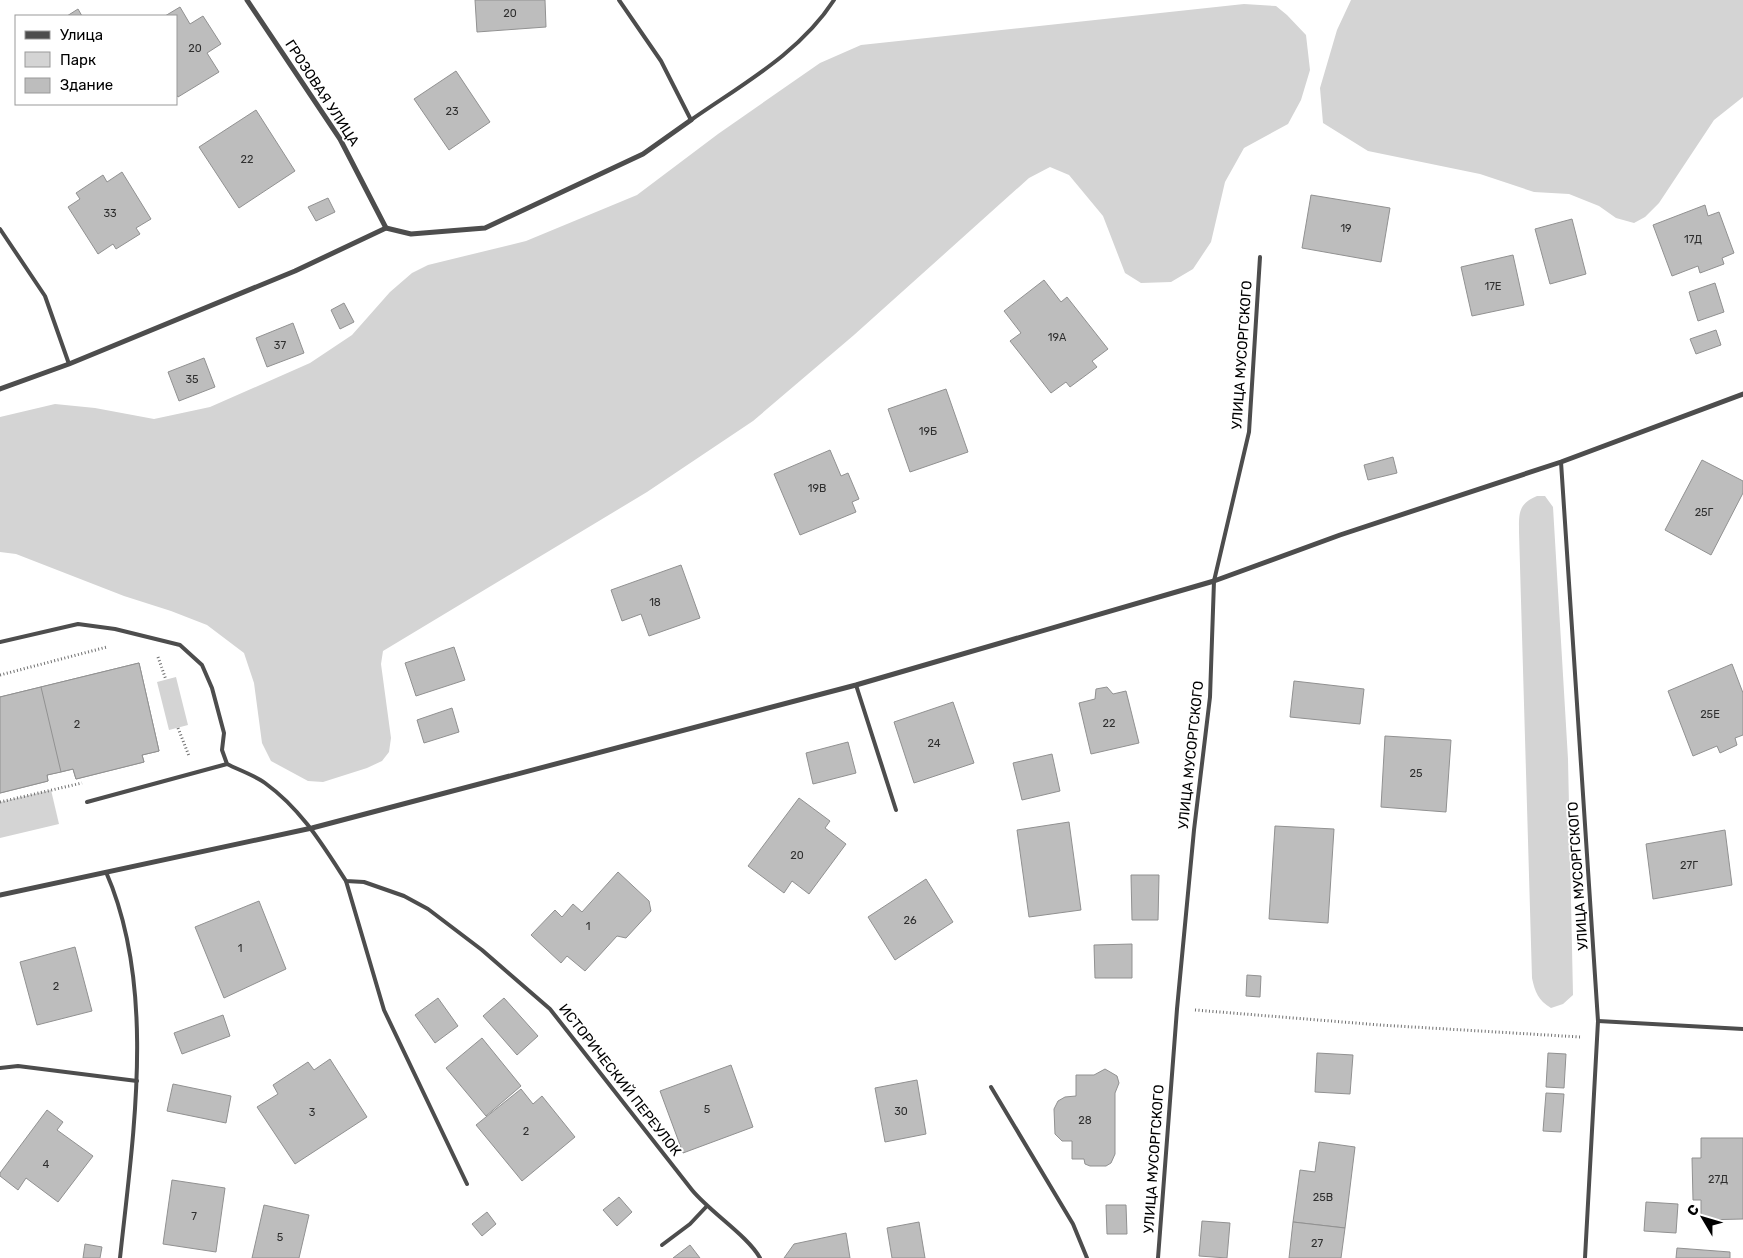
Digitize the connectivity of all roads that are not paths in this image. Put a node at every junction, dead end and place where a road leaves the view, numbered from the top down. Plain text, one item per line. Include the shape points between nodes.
1 (247, 0) edge
2 (619, 0) edge
3 (834, 0) edge
4 (691, 120) junction
5 (386, 228) junction
6 (0, 229) edge
7 (1260, 257) dead end
8 (69, 364) junction
9 (0, 389) edge
10 (1743, 394) edge
11 (1561, 462) junction
12 (1214, 580) junction
13 (0, 642) edge
14 (856, 685) junction
15 (227, 764) junction
16 (87, 802) dead end
17 (896, 810) dead end
18 (312, 828) junction
19 (106, 872) junction
20 (346, 881) junction
21 (0, 896) edge
22 (1598, 1021) junction
23 (1743, 1028) edge
24 (0, 1068) edge
25 (137, 1081) junction
26 (990, 1087) dead end
27 (467, 1184) dead end
28 (706, 1207) junction
29 (662, 1245) dead end
30 (120, 1258) edge
31 (760, 1258) edge
32 (1087, 1258) edge
33 (1158, 1258) edge
34 (1584, 1258) edge

1 - 5 street, ГРОЗОВАЯ УЛИЦА via 340,139
2 - 4 lane via 661,61
3 - 4 lane via 822,19 796,45
4 - 5 street via 643,154 485,228 411,234
5 - 8 street via 295,271
6 - 8 lane via 45,296
7 - 12 lane, УЛИЦА МУСОРГСКОГО via 1249,432
8 - 9 street
10 - 11 street
11 - 12 street
11 - 22 lane, УЛИЦА МУСОРГСКОГО
12 - 14 street
12 - 33 lane, УЛИЦА МУСОРГСКОГО via 1210,697 1177,1009
13 - 15 lane via 78,624 115,629 180,645 202,665 212,688 224,733 222,750
14 - 17 lane
14 - 18 street
15 - 16 lane
15 - 18 lane via 264,782 290,802
18 - 19 street
18 - 20 lane
19 - 21 street
19 - 25 lane via 116,895 135,988
20 - 27 lane via 384,1010
20 - 28 lane, ИСТОРИЧЕСКИЙ ПЕРЕУЛОК via 364,882 404,896 428,909 482,950 550,1009
22 - 23 lane
22 - 34 lane, УЛИЦА МУСОРГСКОГО
24 - 25 lane via 18,1066
25 - 30 lane
26 - 32 lane via 1073,1224
28 - 29 lane
28 - 31 lane, ИСТОРИЧЕСКИЙ ПЕРЕУЛОК via 755,1248

